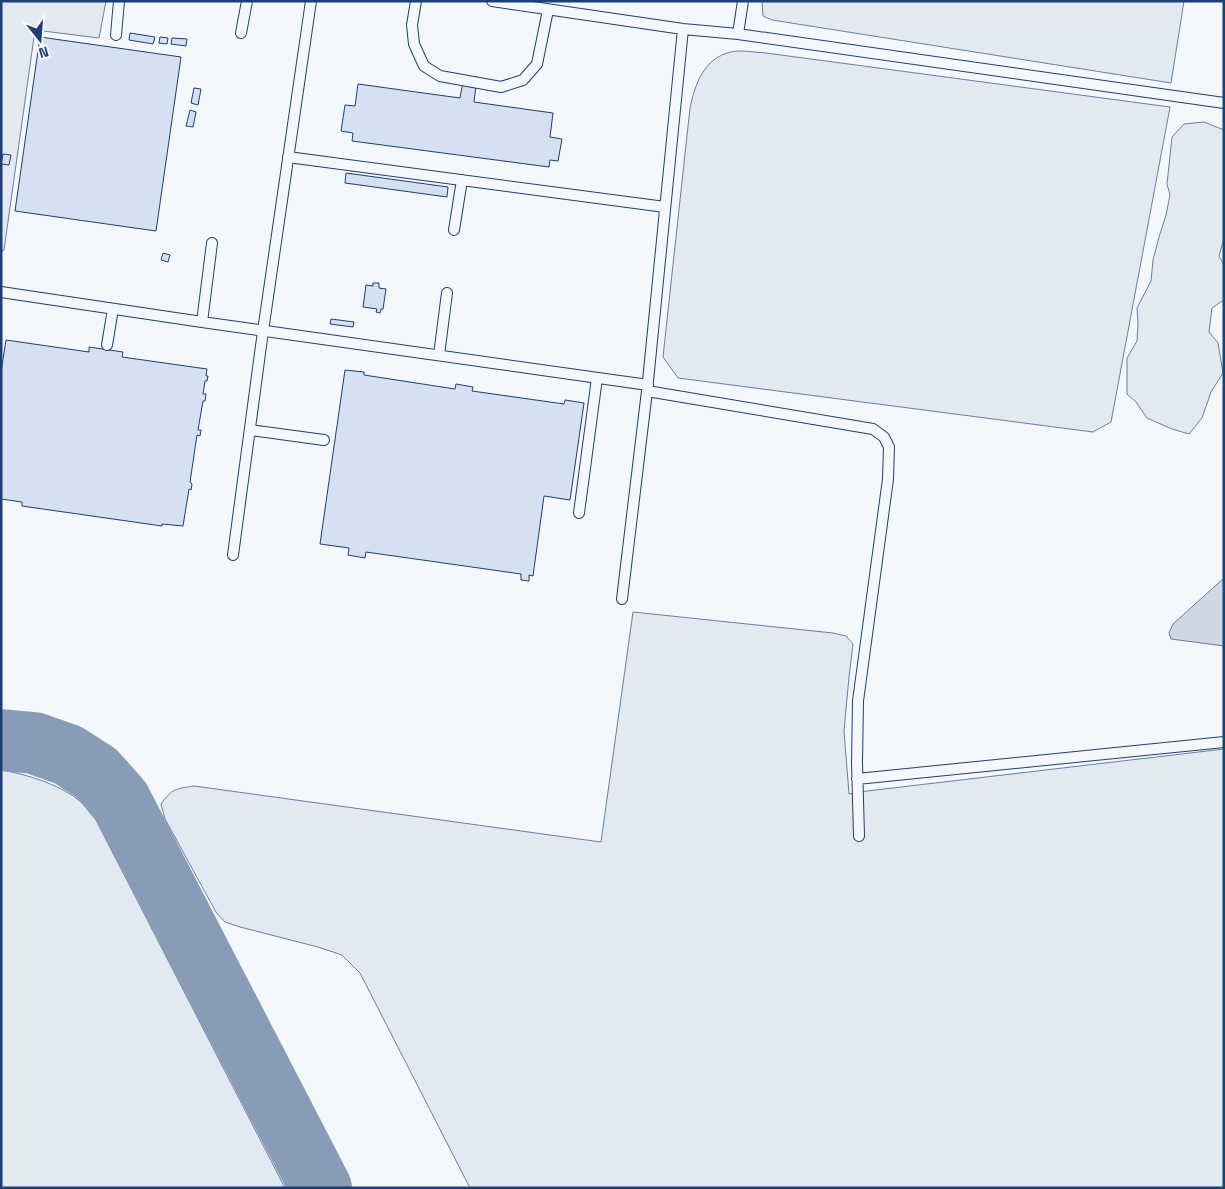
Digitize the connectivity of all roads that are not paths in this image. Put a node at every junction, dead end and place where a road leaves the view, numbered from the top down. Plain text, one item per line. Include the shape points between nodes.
1 (119, 1) edge
2 (247, 1) edge
3 (311, 1) edge
4 (416, 1) edge
5 (492, 1) edge
6 (743, 1) edge
7 (548, 10) junction
8 (683, 28) junction
9 (241, 33) dead end
10 (738, 34) junction
11 (116, 35) dead end
12 (1224, 103) edge
13 (288, 157) junction
14 (462, 180) junction
15 (665, 207) junction
16 (454, 230) dead end
17 (212, 243) dead end
18 (1, 292) edge
19 (447, 293) dead end
20 (113, 309) junction
21 (202, 322) junction
22 (263, 331) junction
23 (108, 345) dead end
24 (439, 355) junction
25 (597, 378) junction
26 (647, 388) junction
27 (250, 430) junction
28 (324, 440) dead end
29 (579, 513) dead end
30 (233, 555) dead end
31 (622, 599) dead end
32 (1224, 742) edge
33 (857, 779) junction
34 (859, 836) dead end

1 - 11 lane
2 - 9 lane
3 - 13 lane
4 - 7 lane via 412,25 414,44 424,66 440,76 501,87 523,80 538,64
5 - 7 lane
6 - 10 lane
7 - 8 lane
8 - 10 lane
8 - 15 lane
10 - 12 lane
13 - 14 lane
13 - 22 lane
14 - 15 lane
14 - 16 lane
15 - 26 lane
17 - 21 lane
18 - 20 lane
19 - 24 lane
20 - 21 lane
20 - 23 lane
21 - 22 lane
22 - 24 lane
22 - 27 lane
24 - 25 lane
25 - 26 lane
25 - 29 lane
26 - 31 lane
26 - 33 lane via 873,430 884,437 889,447 889,466 858,701
27 - 28 lane
27 - 30 lane
32 - 33 lane
33 - 34 lane

